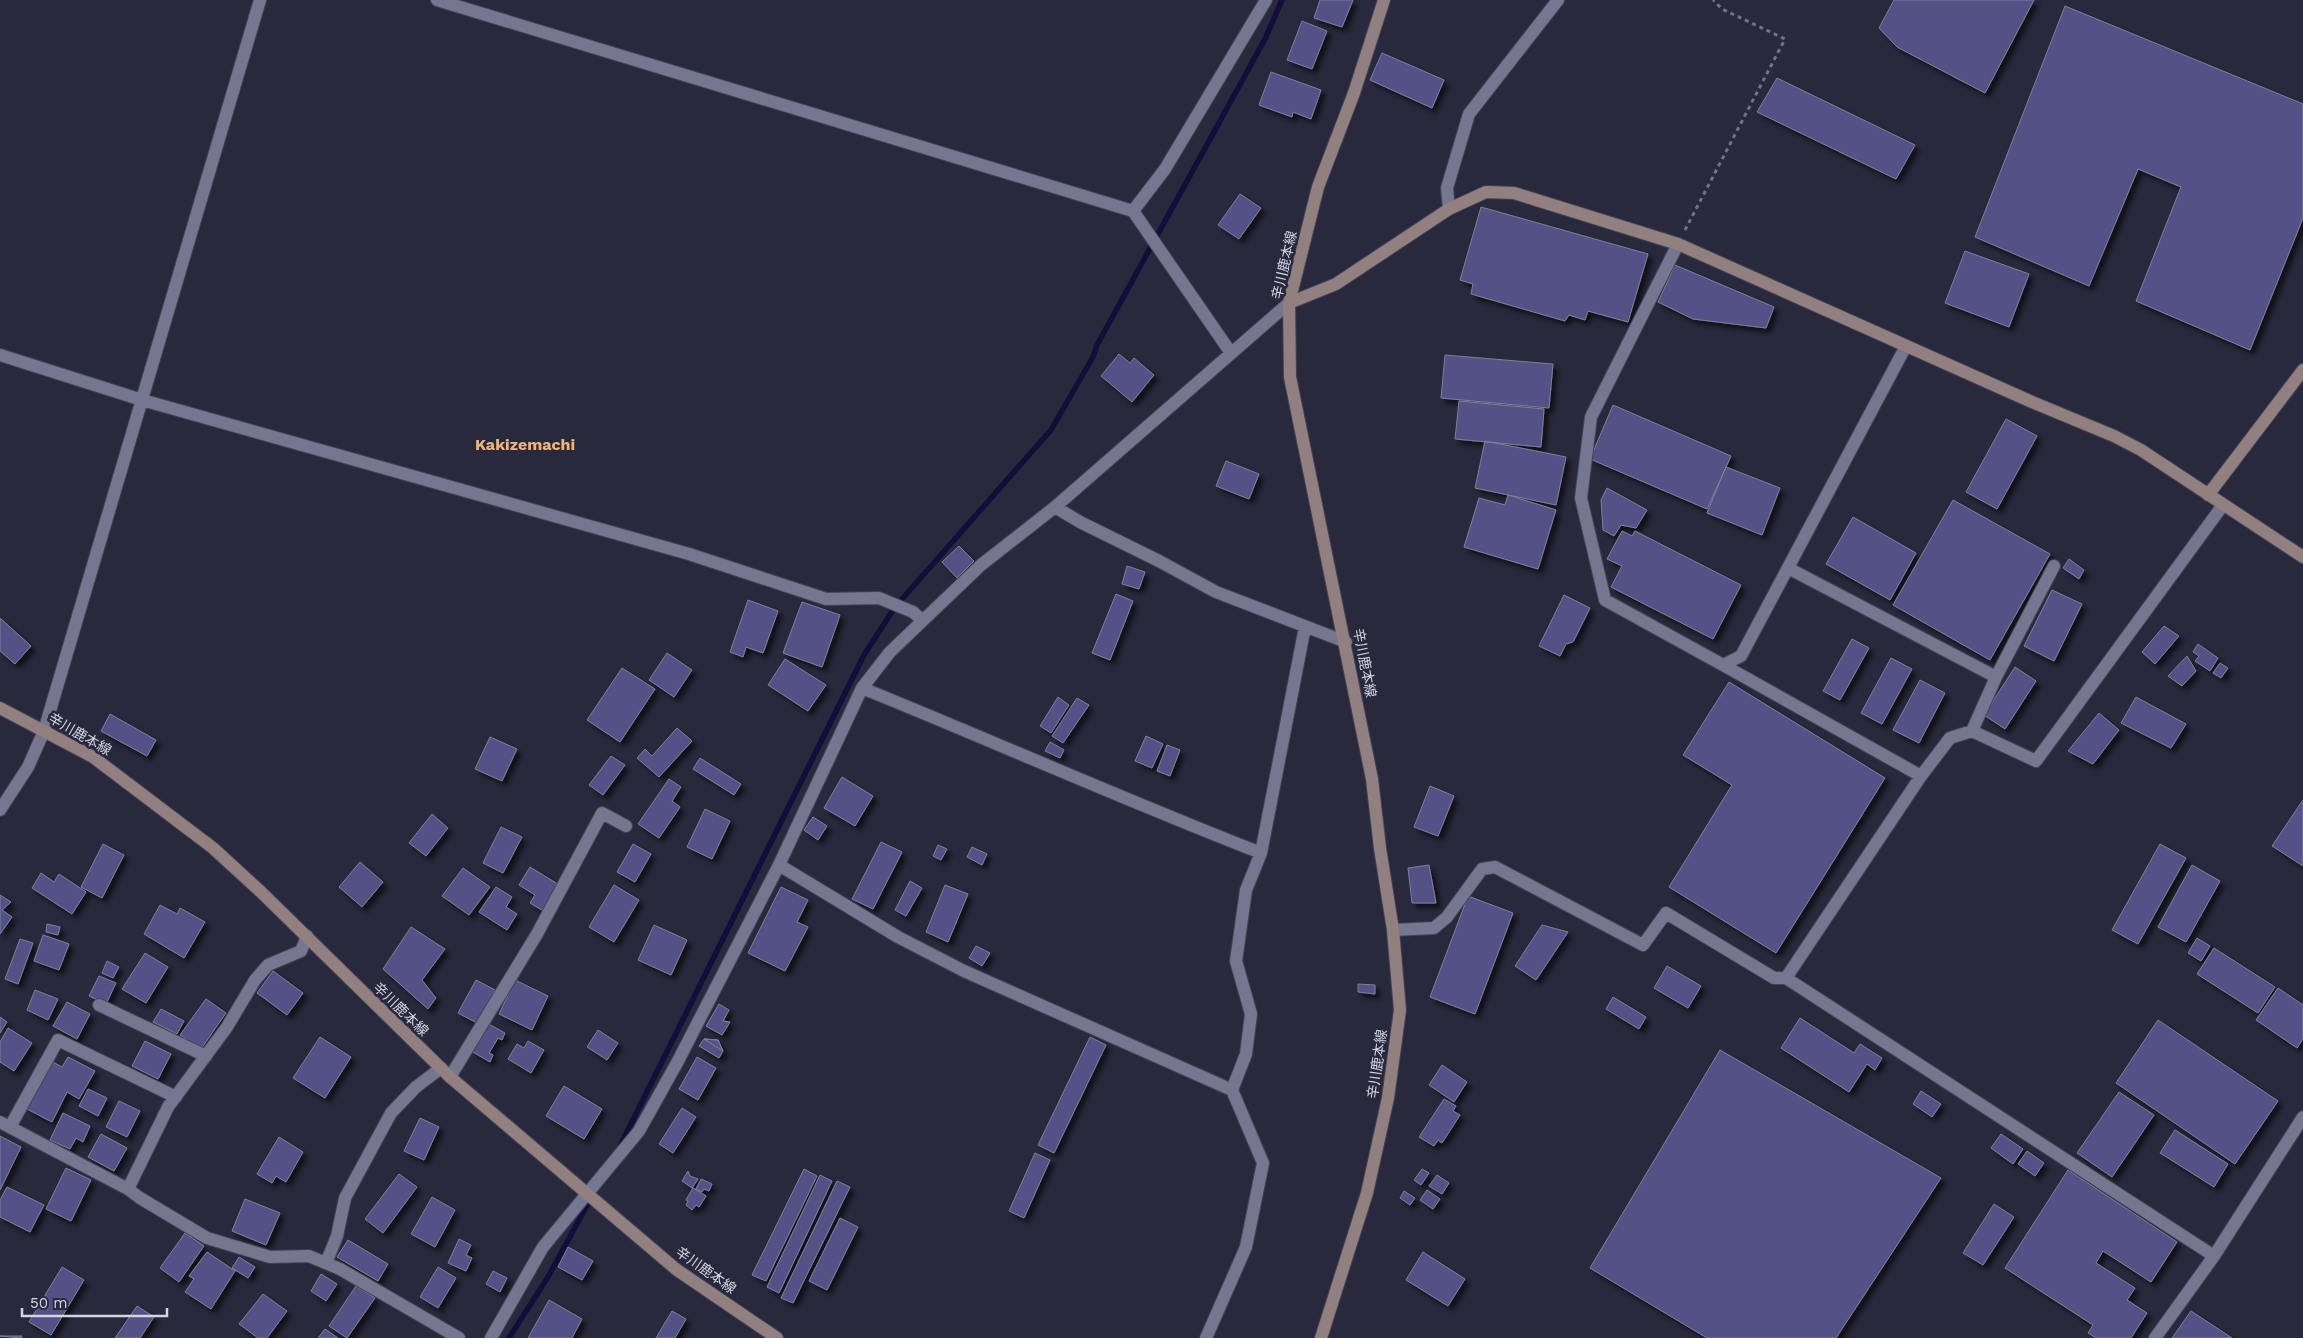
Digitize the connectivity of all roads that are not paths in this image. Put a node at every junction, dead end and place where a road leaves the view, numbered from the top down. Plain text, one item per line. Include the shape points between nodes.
1 (260, 0) edge
2 (437, 0) edge
3 (1266, 0) edge
4 (1384, 0) edge
5 (1558, 0) edge
6 (1449, 209) junction
7 (1134, 211) junction
8 (1678, 244) junction
9 (1289, 303) junction
10 (1906, 346) junction
11 (1232, 353) junction
12 (0, 355) edge
13 (2303, 370) edge
14 (142, 400) junction
15 (2208, 495) junction
16 (2223, 505) junction
17 (1055, 507) junction
18 (2303, 557) edge
19 (2054, 566) dead end
20 (1788, 568) junction
21 (922, 620) junction
22 (1305, 627) junction
23 (1346, 642) junction
24 (1723, 665) junction
25 (1996, 677) junction
26 (862, 688) junction
27 (0, 708) edge
28 (44, 731) junction
29 (1972, 731) junction
30 (1921, 776) junction
31 (0, 810) edge
32 (626, 826) dead end
33 (1261, 853) junction
34 (779, 865) junction
35 (1393, 930) junction
36 (307, 936) junction
37 (1786, 978) junction
38 (99, 1005) dead end
39 (206, 1056) junction
40 (441, 1068) junction
41 (450, 1077) junction
42 (1232, 1090) junction
43 (176, 1097) junction
44 (2303, 1117) edge
45 (5, 1125) edge
46 (128, 1189) junction
47 (588, 1196) junction
48 (2214, 1256) junction
49 (326, 1263) junction
50 (459, 1338) edge
51 (491, 1338) edge
52 (777, 1338) edge
53 (1206, 1338) edge
54 (1321, 1338) edge
55 (2155, 1338) edge

1 - 14 street
2 - 7 street
3 - 7 street via 1165,169
4 - 9 main road, 辛川鹿本線 via 1354,93 1318,187
5 - 6 street via 1470,114 1446,188
6 - 8 main road via 1486,192 1514,193
6 - 9 main road via 1336,284
7 - 11 street
8 - 10 main road
8 - 24 street via 1591,417 1581,498 1605,600
9 - 11 street
9 - 23 main road, 辛川鹿本線 via 1290,377
10 - 15 main road via 2114,436
10 - 20 street
11 - 17 street
12 - 14 street
13 - 15 main road
14 - 21 street via 689,554 826,599 879,598 913,612
14 - 28 street
15 - 16 main road
16 - 18 main road
16 - 29 street via 2036,761
17 - 21 street via 980,565
17 - 22 street via 1216,592
19 - 25 street
20 - 24 street via 1741,656
20 - 25 street
21 - 26 street via 890,652
22 - 23 street
22 - 33 street
23 - 35 main road, 辛川鹿本線 via 1372,779
24 - 30 street
25 - 29 street
26 - 33 street via 1162,815
26 - 34 street
27 - 28 main road, 辛川鹿本線
28 - 31 street via 28,767
28 - 36 main road, 辛川鹿本線 via 93,756 199,837
29 - 30 street via 1950,738
30 - 37 street
32 - 41 street via 602,813 537,934
33 - 42 street via 1246,890 1236,961 1251,1014 1246,1054
34 - 42 street via 890,932 964,971
34 - 47 street via 639,1132
35 - 37 street via 1434,928 1447,917 1482,869 1495,867 1643,945 1666,913 1774,978
35 - 54 main road, 辛川鹿本線 via 1400,1010 1388,1098 1367,1193
36 - 39 street via 301,951 268,965 255,980
36 - 40 main road, 辛川鹿本線
37 - 48 street
38 - 39 street
39 - 43 street
40 - 41 main road, 辛川鹿本線
40 - 49 street via 391,1112 345,1198 337,1236
41 - 47 main road, 辛川鹿本線
42 - 53 street via 1263,1163 1246,1247
43 - 45 street via 58,1040
43 - 46 street
44 - 48 street
45 - 46 street
46 - 49 street via 208,1238 270,1257 309,1256
47 - 51 street via 543,1247
47 - 52 main road, 辛川鹿本線 via 678,1270
48 - 55 street
49 - 50 street

